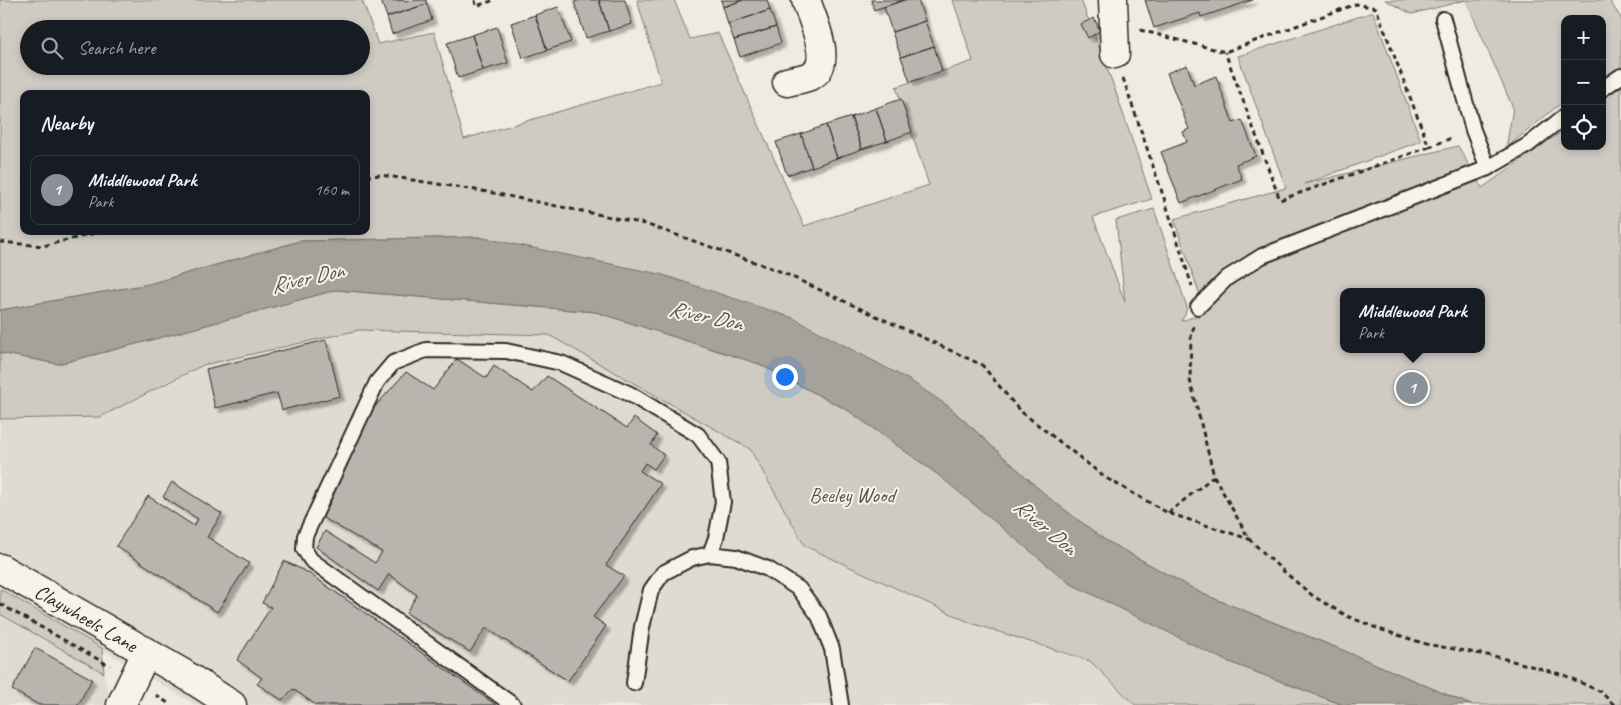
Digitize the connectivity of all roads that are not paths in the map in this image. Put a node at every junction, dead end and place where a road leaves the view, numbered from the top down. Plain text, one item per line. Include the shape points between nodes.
1 (806, 0) edge
2 (1114, 12) edge
3 (1443, 19) dead end
4 (1115, 54) road end
5 (1621, 76) edge
6 (787, 82) dead end
7 (1606, 86) edge
8 (1561, 119) edge
9 (1488, 168) junction
10 (1198, 307) road end
11 (710, 554) junction
12 (0, 568) edge
13 (146, 653) junction
14 (634, 683) dead end
15 (121, 705) edge
16 (232, 705) edge
17 (513, 705) edge
18 (841, 705) edge

1 - 6 street via 822,50 822,64 811,76
2 - 4 street
3 - 9 lane via 1473,130
5 - 7 lane
8 - 9 lane via 1528,145
9 - 10 lane via 1262,256 1227,278
11 - 14 lane via 692,558 663,573 650,590
11 - 17 lane via 723,502 718,462 698,434 630,394 561,363 506,351 426,350 393,363 377,382 305,536 304,549 311,560
11 - 18 lane via 736,556 768,569 799,589 819,616 832,649
12 - 13 street, Claywheels Lane
13 - 15 street
13 - 16 street, Claywheels Lane

